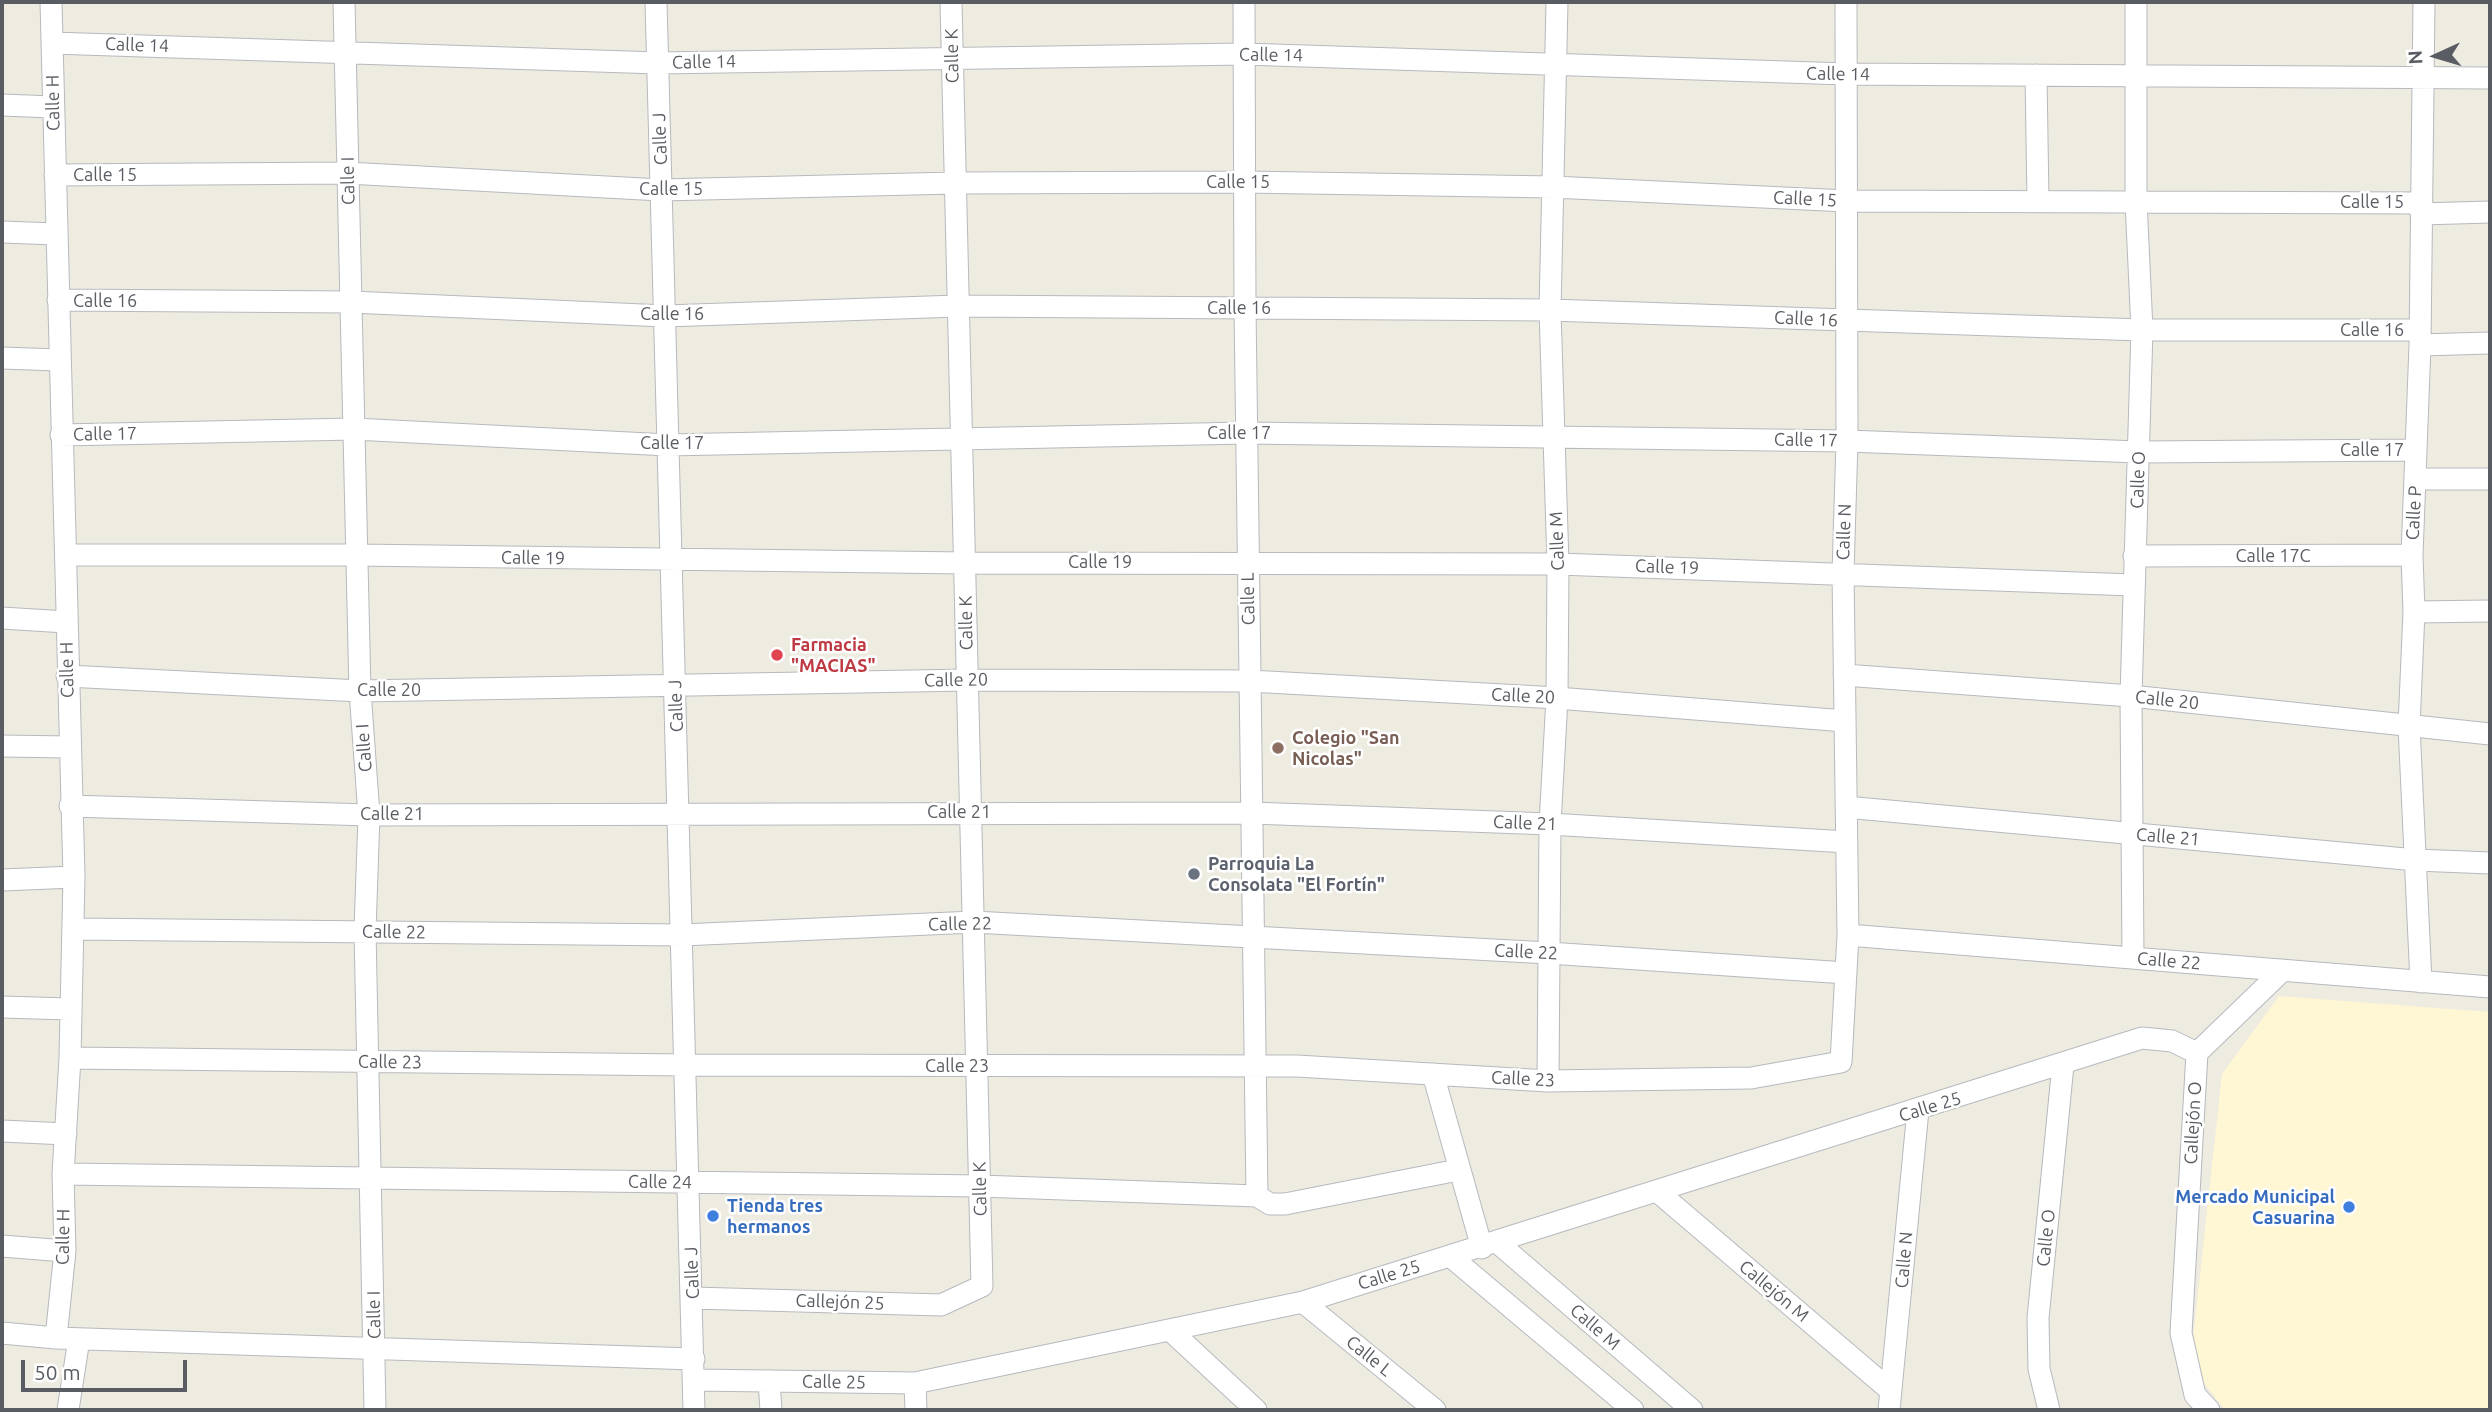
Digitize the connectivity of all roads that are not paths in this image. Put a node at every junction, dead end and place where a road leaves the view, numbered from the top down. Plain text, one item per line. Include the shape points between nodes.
1 (51, 2) edge
2 (344, 2) edge
3 (656, 2) edge
4 (951, 2) edge
5 (1244, 2) edge
6 (1557, 2) edge
7 (1846, 2) edge
8 (2136, 2) edge
9 (2424, 2) edge
10 (52, 43) junction
11 (345, 52) junction
12 (1244, 54) junction
13 (952, 58) junction
14 (658, 63) junction
15 (1558, 64) junction
16 (1846, 74) junction
17 (2135, 74) junction
18 (2036, 75) junction
19 (2423, 78) junction
20 (2490, 78) edge
21 (2, 105) edge
22 (53, 107) junction
23 (347, 173) junction
24 (55, 175) junction
25 (1244, 182) junction
26 (955, 183) junction
27 (1553, 187) junction
28 (662, 190) junction
29 (1847, 201) junction
30 (2038, 201) junction
31 (2136, 201) junction
32 (2421, 208) junction
33 (2490, 212) edge
34 (2, 232) edge
35 (56, 234) junction
36 (58, 300) junction
37 (351, 302) junction
38 (958, 306) junction
39 (1245, 308) junction
40 (1550, 310) junction
41 (665, 316) junction
42 (1847, 321) junction
43 (2142, 330) junction
44 (2420, 337) junction
45 (2490, 343) edge
46 (2, 358) edge
47 (59, 360) junction
48 (354, 429) junction
49 (1246, 433) junction
50 (61, 435) junction
51 (961, 436) junction
52 (1553, 437) junction
53 (1847, 441) junction
54 (668, 445) junction
55 (2416, 450) junction
56 (2139, 452) junction
57 (2416, 479) junction
58 (2490, 479) edge
59 (66, 555) junction
60 (356, 555) junction
61 (2412, 555) junction
62 (2134, 556) junction
63 (672, 559) junction
64 (1248, 562) junction
65 (965, 563) junction
66 (1558, 564) junction
67 (1843, 573) junction
68 (2133, 585) junction
69 (2414, 611) junction
70 (2490, 611) edge
71 (2, 618) edge
72 (66, 622) junction
73 (1844, 675) junction
74 (67, 676) junction
75 (968, 680) junction
76 (1250, 681) junction
77 (675, 685) junction
78 (360, 691) junction
79 (2131, 696) junction
80 (1557, 698) junction
81 (1845, 721) junction
82 (2409, 726) junction
83 (2490, 734) edge
84 (2, 746) edge
85 (69, 747) junction
86 (70, 806) junction
87 (1846, 807) junction
88 (971, 811) junction
89 (679, 812) junction
90 (1252, 813) junction
91 (369, 814) junction
92 (1550, 824) junction
93 (2132, 834) junction
94 (1847, 842) junction
95 (2416, 860) junction
96 (2490, 863) edge
97 (74, 877) junction
98 (2, 880) edge
99 (974, 922) junction
100 (73, 929) junction
101 (365, 931) junction
102 (1848, 934) junction
103 (682, 935) junction
104 (1254, 936) junction
105 (1549, 953) junction
106 (2133, 958) junction
107 (2283, 970) junction
108 (1846, 973) junction
109 (2421, 982) junction
110 (2490, 987) edge
111 (2, 1007) edge
112 (69, 1009) junction
113 (2197, 1053) junction
114 (70, 1058) junction
115 (368, 1061) junction
116 (1841, 1062) joint
117 (686, 1065) junction
118 (2063, 1065) junction
119 (977, 1066) junction
120 (1256, 1066) junction
121 (1433, 1074) junction
122 (1548, 1081) junction
123 (1918, 1110) junction
124 (2, 1131) edge
125 (66, 1134) junction
126 (1458, 1170) junction
127 (63, 1174) junction
128 (371, 1178) junction
129 (689, 1182) junction
130 (980, 1186) junction
131 (1658, 1192) junction
132 (1257, 1196) junction
133 (1490, 1245) junction
134 (2, 1246) edge
135 (65, 1251) junction
136 (1450, 1256) junction
137 (982, 1286) joint
138 (693, 1298) junction
139 (1303, 1302) junction
140 (1170, 1330) junction
141 (2, 1333) edge
142 (56, 1338) junction
143 (79, 1339) junction
144 (374, 1346) junction
145 (694, 1369) junction
146 (769, 1381) junction
147 (915, 1383) junction
148 (1890, 1400) edge
149 (68, 1410) edge
150 (374, 1410) edge
151 (694, 1410) edge
152 (771, 1410) edge
153 (916, 1410) edge
154 (1256, 1410) edge
155 (1435, 1410) edge
156 (1633, 1410) edge
157 (1692, 1410) edge
158 (2049, 1410) edge
159 (2209, 1410) edge

1 - 10 street, Calle H
2 - 11 street, Calle I
3 - 14 street, Calle J
4 - 13 street, Calle K
5 - 12 street, Calle L
6 - 15 street, Calle M
7 - 16 street, Calle N
8 - 17 street, Calle O
9 - 19 street, Calle P
10 - 11 street, Calle 14
10 - 22 street, Calle H
11 - 14 street, Calle 14
11 - 23 street, Calle I
12 - 13 street, Calle 14
12 - 15 street, Calle 14
12 - 25 street, Calle L
13 - 14 street, Calle 14
13 - 26 street, Calle K
14 - 28 street, Calle J
15 - 16 street, Calle 14
15 - 27 street, Calle M
16 - 18 street, Calle 14
16 - 29 street, Calle N
17 - 18 street, Calle 14
17 - 19 street, Calle 14
17 - 31 street, Calle O
18 - 30 street
19 - 20 street, Calle 14
19 - 32 street, Calle P
21 - 22 street
22 - 24 street, Calle H
23 - 24 street, Calle 15
23 - 28 street, Calle 15
23 - 37 street, Calle I
24 - 35 street, Calle H
25 - 26 street, Calle 15
25 - 27 street, Calle 15
25 - 39 street, Calle L
26 - 28 street, Calle 15
26 - 38 street, Calle K
27 - 29 street, Calle 15
27 - 40 street, Calle M
28 - 41 street, Calle J
29 - 30 street, Calle 15
29 - 42 street, Calle N
30 - 31 street, Calle 15
31 - 32 street, Calle 15
31 - 43 street, Calle O
32 - 33 street, Calle 15
32 - 44 street, Calle P
34 - 35 street
35 - 36 street, Calle H
36 - 37 street, Calle 16
36 - 47 street, Calle H
37 - 41 street, Calle 16
37 - 48 street, Calle I
38 - 39 street, Calle 16
38 - 41 street, Calle 16
38 - 51 street, Calle K
39 - 40 street, Calle 16
39 - 49 street, Calle L
40 - 42 street, Calle 16
40 - 52 street, Calle M
41 - 54 street, Calle J
42 - 43 street, Calle 16
42 - 53 street, Calle N
43 - 44 street, Calle 16
43 - 56 street, Calle O
44 - 45 street, Calle 16
44 - 55 street, Calle P
46 - 47 street
47 - 50 street, Calle H
48 - 50 street, Calle 17
48 - 54 street, Calle 17
48 - 60 street, Calle I
49 - 51 street, Calle 17
49 - 52 street, Calle 17
49 - 64 street, Calle L
50 - 59 street, Calle H
51 - 54 street, Calle 17
51 - 65 street, Calle K
52 - 53 street, Calle 17
52 - 66 street, Calle M
53 - 56 street, Calle 17
53 - 67 street, Calle N
54 - 63 street, Calle J
55 - 56 street, Calle 17
55 - 57 street, Calle P
56 - 62 street, Calle O
57 - 58 street, Calle 17
57 - 61 street, Calle P
59 - 60 street, Calle 19
59 - 72 street, Calle H
60 - 63 street, Calle 19
60 - 78 street, Calle I
61 - 62 street, Calle 17C
61 - 69 street, Calle P
62 - 68 street, Calle O
63 - 65 street, Calle 19
63 - 77 street, Calle J
64 - 65 street, Calle 19
64 - 66 street, Calle 19
64 - 76 street, Calle L
65 - 75 street, Calle K
66 - 67 street, Calle 19
66 - 80 street, Calle M
67 - 68 street, Calle 19
67 - 73 street, Calle N
68 - 79 street, Calle O
69 - 70 street
69 - 82 street, Calle P
71 - 72 street
72 - 74 street, Calle H
73 - 79 street, Calle 20
73 - 81 street, Calle N
74 - 78 street, Calle 20
74 - 85 street, Calle H
75 - 76 street, Calle 20
75 - 77 street, Calle 20
75 - 88 street, Calle K
76 - 80 street, Calle 20
76 - 90 street, Calle L
77 - 78 street, Calle 20
77 - 89 street, Calle J
78 - 91 street, Calle I
79 - 82 street, Calle 20
79 - 93 street, Calle O
80 - 81 street, Calle 20
80 - 92 street, Calle M
81 - 87 street, Calle N
82 - 83 street, Calle 20
82 - 95 street, Calle P
84 - 85 street
85 - 86 street, Calle H
86 - 91 street, Calle 21
86 - 97 street, Calle H
87 - 93 street, Calle 21
87 - 94 street, Calle N
88 - 89 street, Calle 21
88 - 90 street, Calle 21
88 - 99 street, Calle K
89 - 91 street, Calle 21
89 - 103 street, Calle J
90 - 92 street, Calle 21
90 - 104 street, Calle L
91 - 101 street, Calle I
92 - 94 street, Calle 21
92 - 105 street, Calle M
93 - 95 street, Calle 21
93 - 106 street, Calle O
94 - 102 street, Calle N
95 - 96 street, Calle 21
95 - 109 street, Calle P
97 - 98 street
97 - 100 street, Calle H
99 - 103 street, Calle 22
99 - 104 street, Calle 22
99 - 119 street, Calle K
100 - 101 street, Calle 22
100 - 112 street, Calle H
101 - 103 street, Calle 22
101 - 115 street, Calle I
102 - 106 street, Calle 22
102 - 108 street, Calle N
103 - 117 street, Calle J
104 - 105 street, Calle 22
104 - 120 street, Calle L
105 - 108 street, Calle 22
105 - 122 street, Calle M
106 - 107 street, Calle 22
107 - 109 street, Calle 22
107 - 113 street
108 - 116 street, Calle N
109 - 110 street, Calle 22
111 - 112 street
112 - 114 street, Calle H
113 - 118 street via 2172,1041 2142,1038
113 - 159 street, Callejón O via 2181,1333 2195,1395
114 - 115 street, Calle 23
114 - 125 street, Calle H
115 - 117 street, Calle 23
115 - 128 street, Calle I
116 - 122 street, Calle 23 via 1751,1078
117 - 119 street, Calle 23
117 - 129 street, Calle J
118 - 123 street, Calle 25
118 - 158 street, Calle O via 2038,1318 2039,1369
119 - 120 street, Calle 23
119 - 130 street, Calle K
120 - 121 street, Calle 23
120 - 132 street, Calle L
121 - 122 street, Calle 23
121 - 126 street
123 - 131 street, Calle 25
123 - 148 street, Calle N
124 - 125 street
125 - 127 street, Calle H
126 - 132 street via 1285,1204 1270,1204
126 - 133 street
127 - 128 street, Calle 24
127 - 135 street, Calle H
128 - 129 street, Calle 24
128 - 144 street, Calle I
129 - 130 street, Calle 24
129 - 138 street, Calle J
130 - 132 street, Calle 24
130 - 137 street, Calle K
131 - 133 street, Calle 25
131 - 148 street, Callejón M
133 - 136 street, Calle 25
133 - 157 street, Calle M
134 - 135 street
135 - 142 street, Calle H
136 - 139 street, Calle 25
136 - 156 street
137 - 138 street, Callejón 25 via 941,1305
138 - 145 street, Calle J
139 - 140 street, Calle 25
139 - 155 street, Calle L
140 - 147 street, Calle 25
140 - 154 street
141 - 142 street, Calle 25
142 - 143 street, Calle 25
143 - 144 street, Calle 25
143 - 149 street
144 - 145 street, Calle 25
144 - 150 street, Calle I
145 - 146 street, Calle 25
145 - 151 street, Calle J
146 - 147 street, Calle 25
146 - 152 street
147 - 153 street

